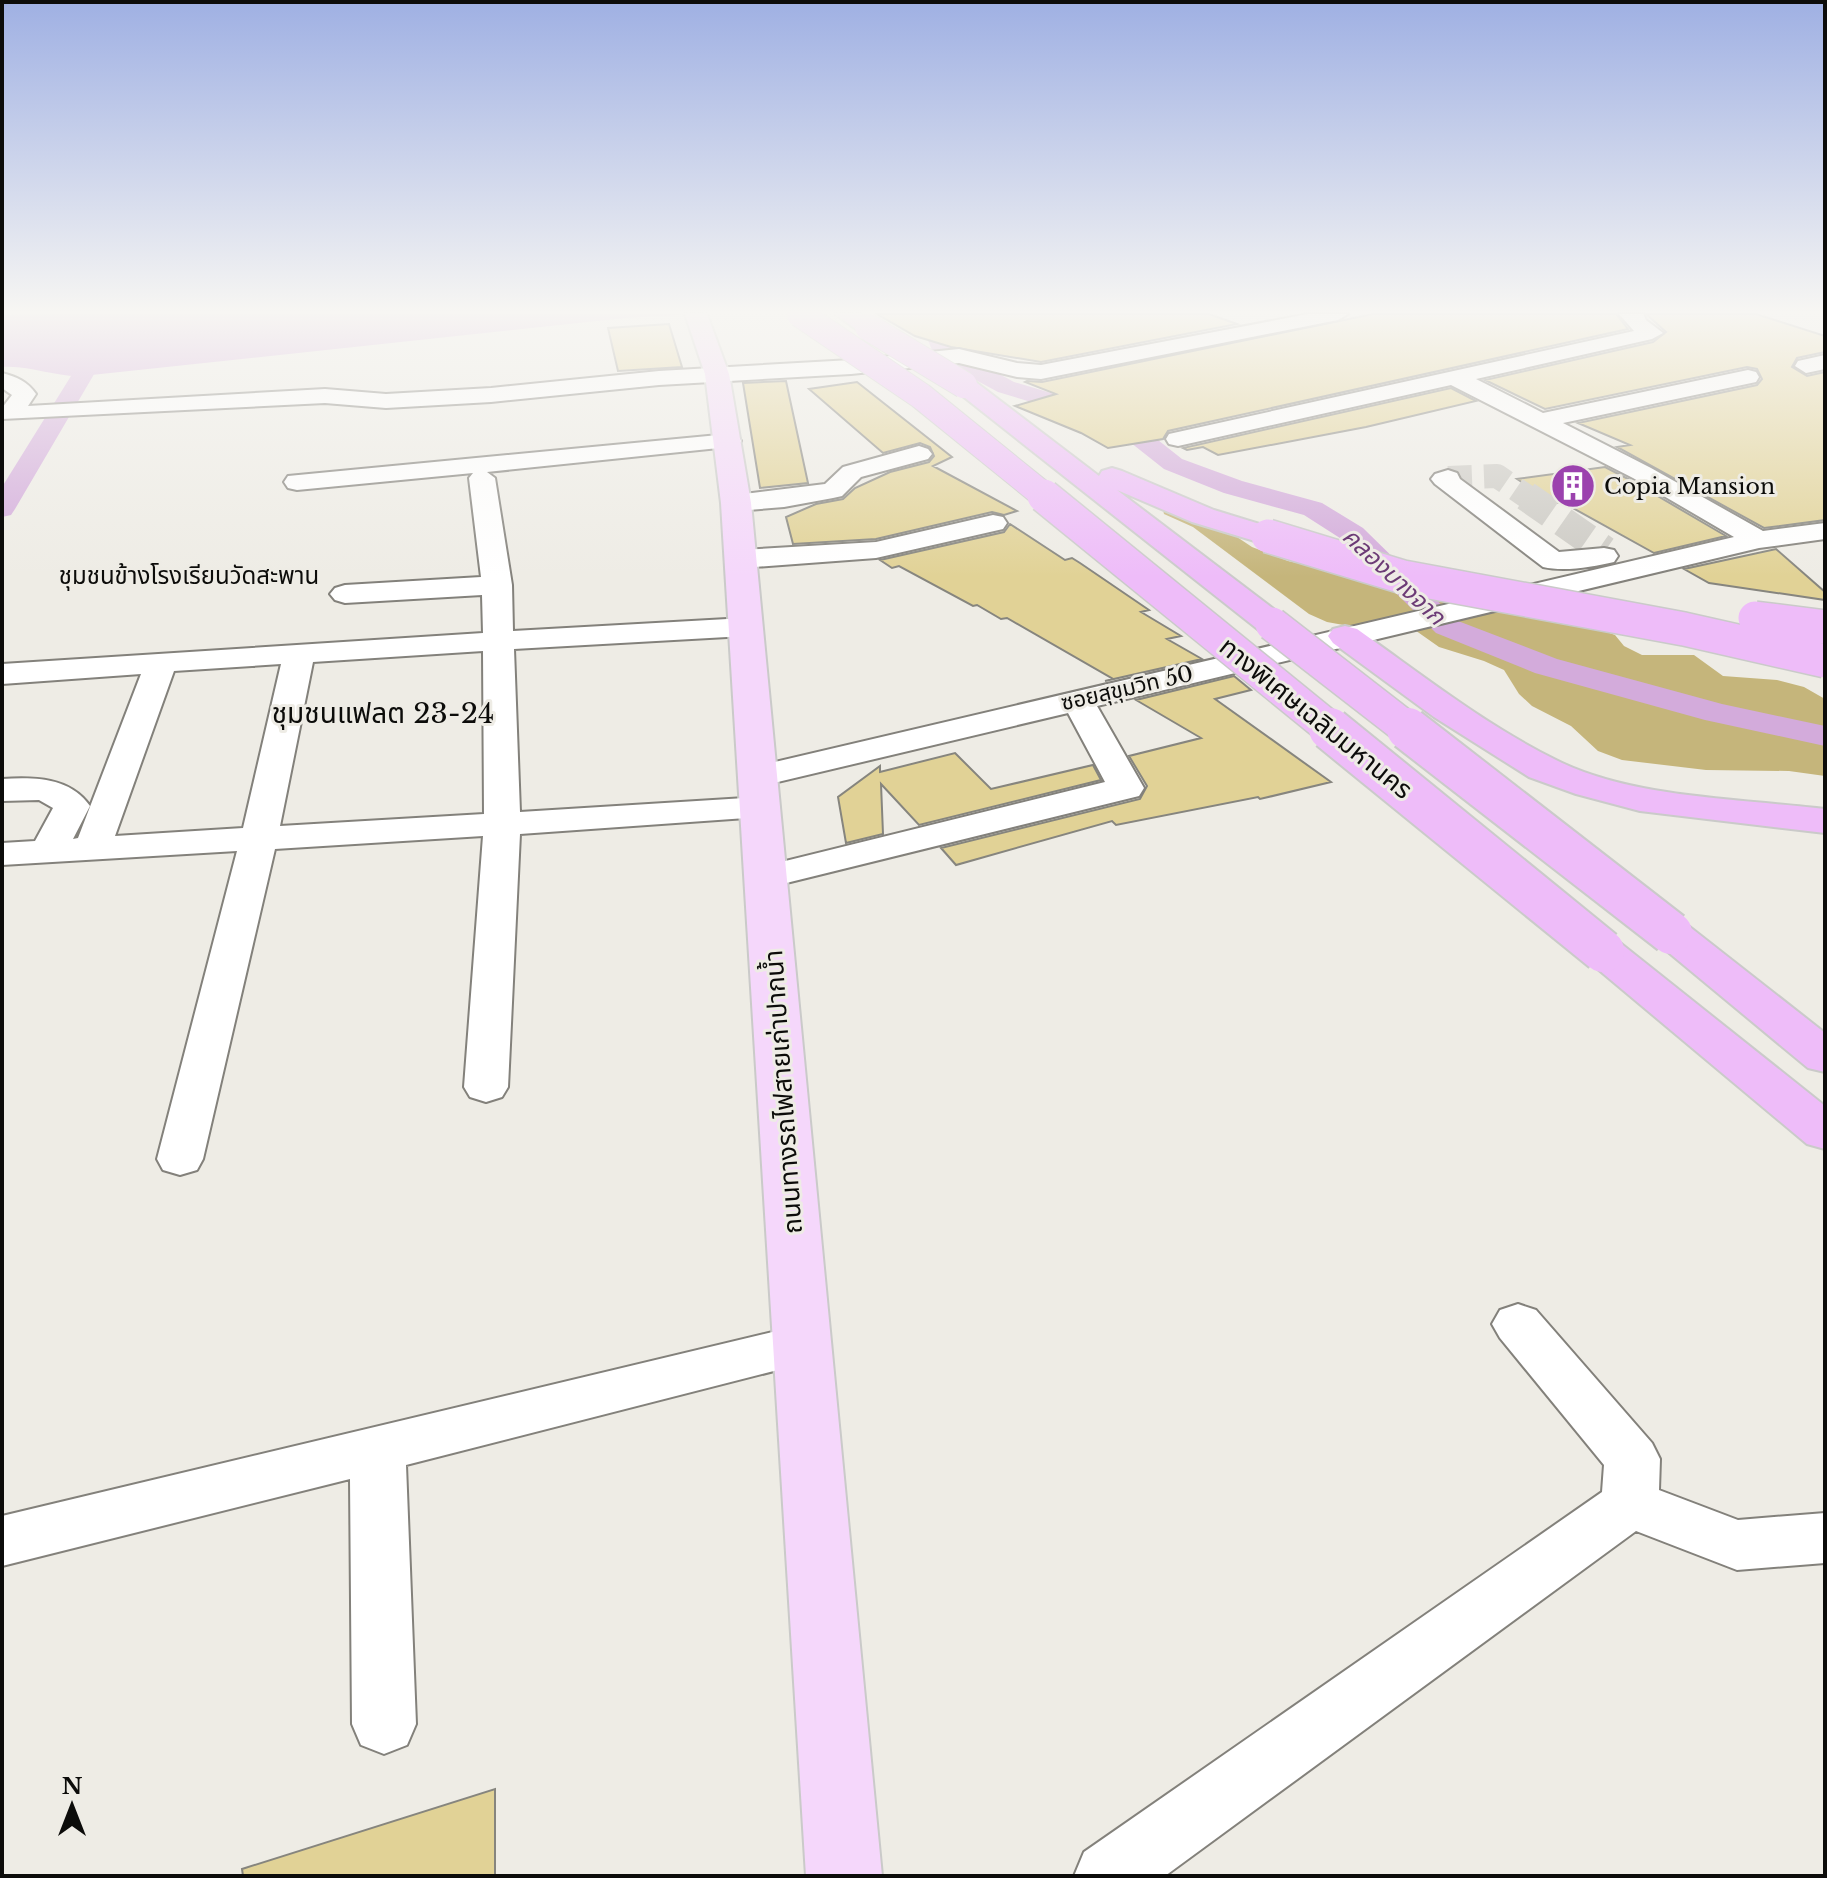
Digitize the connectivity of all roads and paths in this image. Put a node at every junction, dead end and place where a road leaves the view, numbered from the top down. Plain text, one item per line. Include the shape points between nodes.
1 (232, 402) edge
2 (722, 402) edge
3 (928, 402) edge
4 (985, 402) edge
5 (990, 402) edge
6 (1344, 402) edge
7 (1502, 402) edge
8 (1632, 402) edge
9 (15, 418) edge
10 (1540, 421) junction
11 (1178, 439) dead end
12 (729, 441) junction
13 (919, 454) dead end
14 (482, 478) dead end
15 (1448, 478) dead end
16 (297, 482) dead end
17 (736, 503) junction
18 (993, 523) dead end
19 (1825, 531) edge
20 (1268, 536) junction
21 (1759, 540) junction
22 (1616, 558) junction
23 (741, 559) junction
24 (497, 585) junction
25 (345, 594) dead end
26 (745, 627) junction
27 (1825, 627) edge
28 (1345, 636) junction
29 (498, 641) junction
30 (299, 653) junction
31 (1825, 661) edge
32 (161, 663) junction
33 (2, 674) edge
34 (1077, 700) junction
35 (2, 790) edge
36 (759, 792) junction
37 (1825, 821) edge
38 (502, 824) junction
39 (259, 839) junction
40 (92, 849) junction
41 (48, 851) junction
42 (2, 854) edge
43 (766, 877) junction
44 (1671, 933) junction
45 (1825, 1018) edge
46 (1825, 1057) edge
47 (486, 1087) dead end
48 (1825, 1132) edge
49 (180, 1159) dead end
50 (1518, 1324) dead end
51 (802, 1345) junction
52 (378, 1449) junction
53 (1630, 1504) junction
54 (1825, 1538) edge
55 (2, 1541) edge
56 (384, 1724) dead end
57 (844, 1876) edge
58 (1108, 1876) edge

1 - 9 street
2 - 12 main road, ถนนทางรถไฟสายเก่าปากน้ำ
3 - 48 highway, ทางพิเศษเฉลิมมหานคร, bridge
4 - 44 highway, ทางพิเศษเฉลิมมหานคร, bridge
5 - 20 highway via 1094,469 1147,495
6 - 11 street
7 - 10 street
8 - 10 street
10 - 21 street
12 - 16 street
12 - 17 main road, ถนนทางรถไฟสายเก่าปากน้ำ
13 - 17 street via 852,472 833,490
14 - 24 street
15 - 22 street via 1444,479 1553,561
17 - 23 main road, ถนนทางรถไฟสายเก่าปากน้ำ
18 - 23 street via 876,550
19 - 21 street, ซอยสุขุมวิท 50
20 - 27 highway, bridge via 1548,589
20 - 31 highway, bridge via 1403,577
21 - 22 street, ซอยสุขุมวิท 50
22 - 28 street, ซอยสุขุมวิท 50, bridge via 1589,580
23 - 26 main road, ถนนทางรถไฟสายเก่าปากน้ำ
24 - 25 street
24 - 29 street
26 - 29 street
26 - 36 main road, ถนนทางรถไฟสายเก่าปากน้ำ
28 - 34 street, ซอยสุขุมวิท 50
28 - 37 highway via 1543,769 1640,799
29 - 30 street
29 - 38 street
30 - 32 street
30 - 39 street
32 - 33 street
32 - 40 street
34 - 36 street, ซอยสุขุมวิท 50
34 - 43 street via 1126,788
35 - 41 street via 38,788 60,794 72,806
36 - 38 street, ซอยสุขุมวิท 50
36 - 43 main road, ถนนทางรถไฟสายเก่าปากน้ำ
38 - 39 street, ซอยสุขุมวิท 50
38 - 47 street
39 - 40 street, ซอยสุขุมวิท 50
39 - 49 street
40 - 41 street, ซอยสุขุมวิท 50
41 - 42 street, ซอยสุขุมวิท 50
43 - 51 main road, ถนนทางรถไฟสายเก่าปากน้ำ
44 - 45 highway
44 - 46 highway, ทางพิเศษเฉลิมมหานคร
50 - 53 street via 1632,1459
51 - 52 street
51 - 57 main road, ถนนทางรถไฟสายเก่าปากน้ำ
52 - 55 street
52 - 56 street
53 - 54 street via 1737,1545
53 - 58 street

